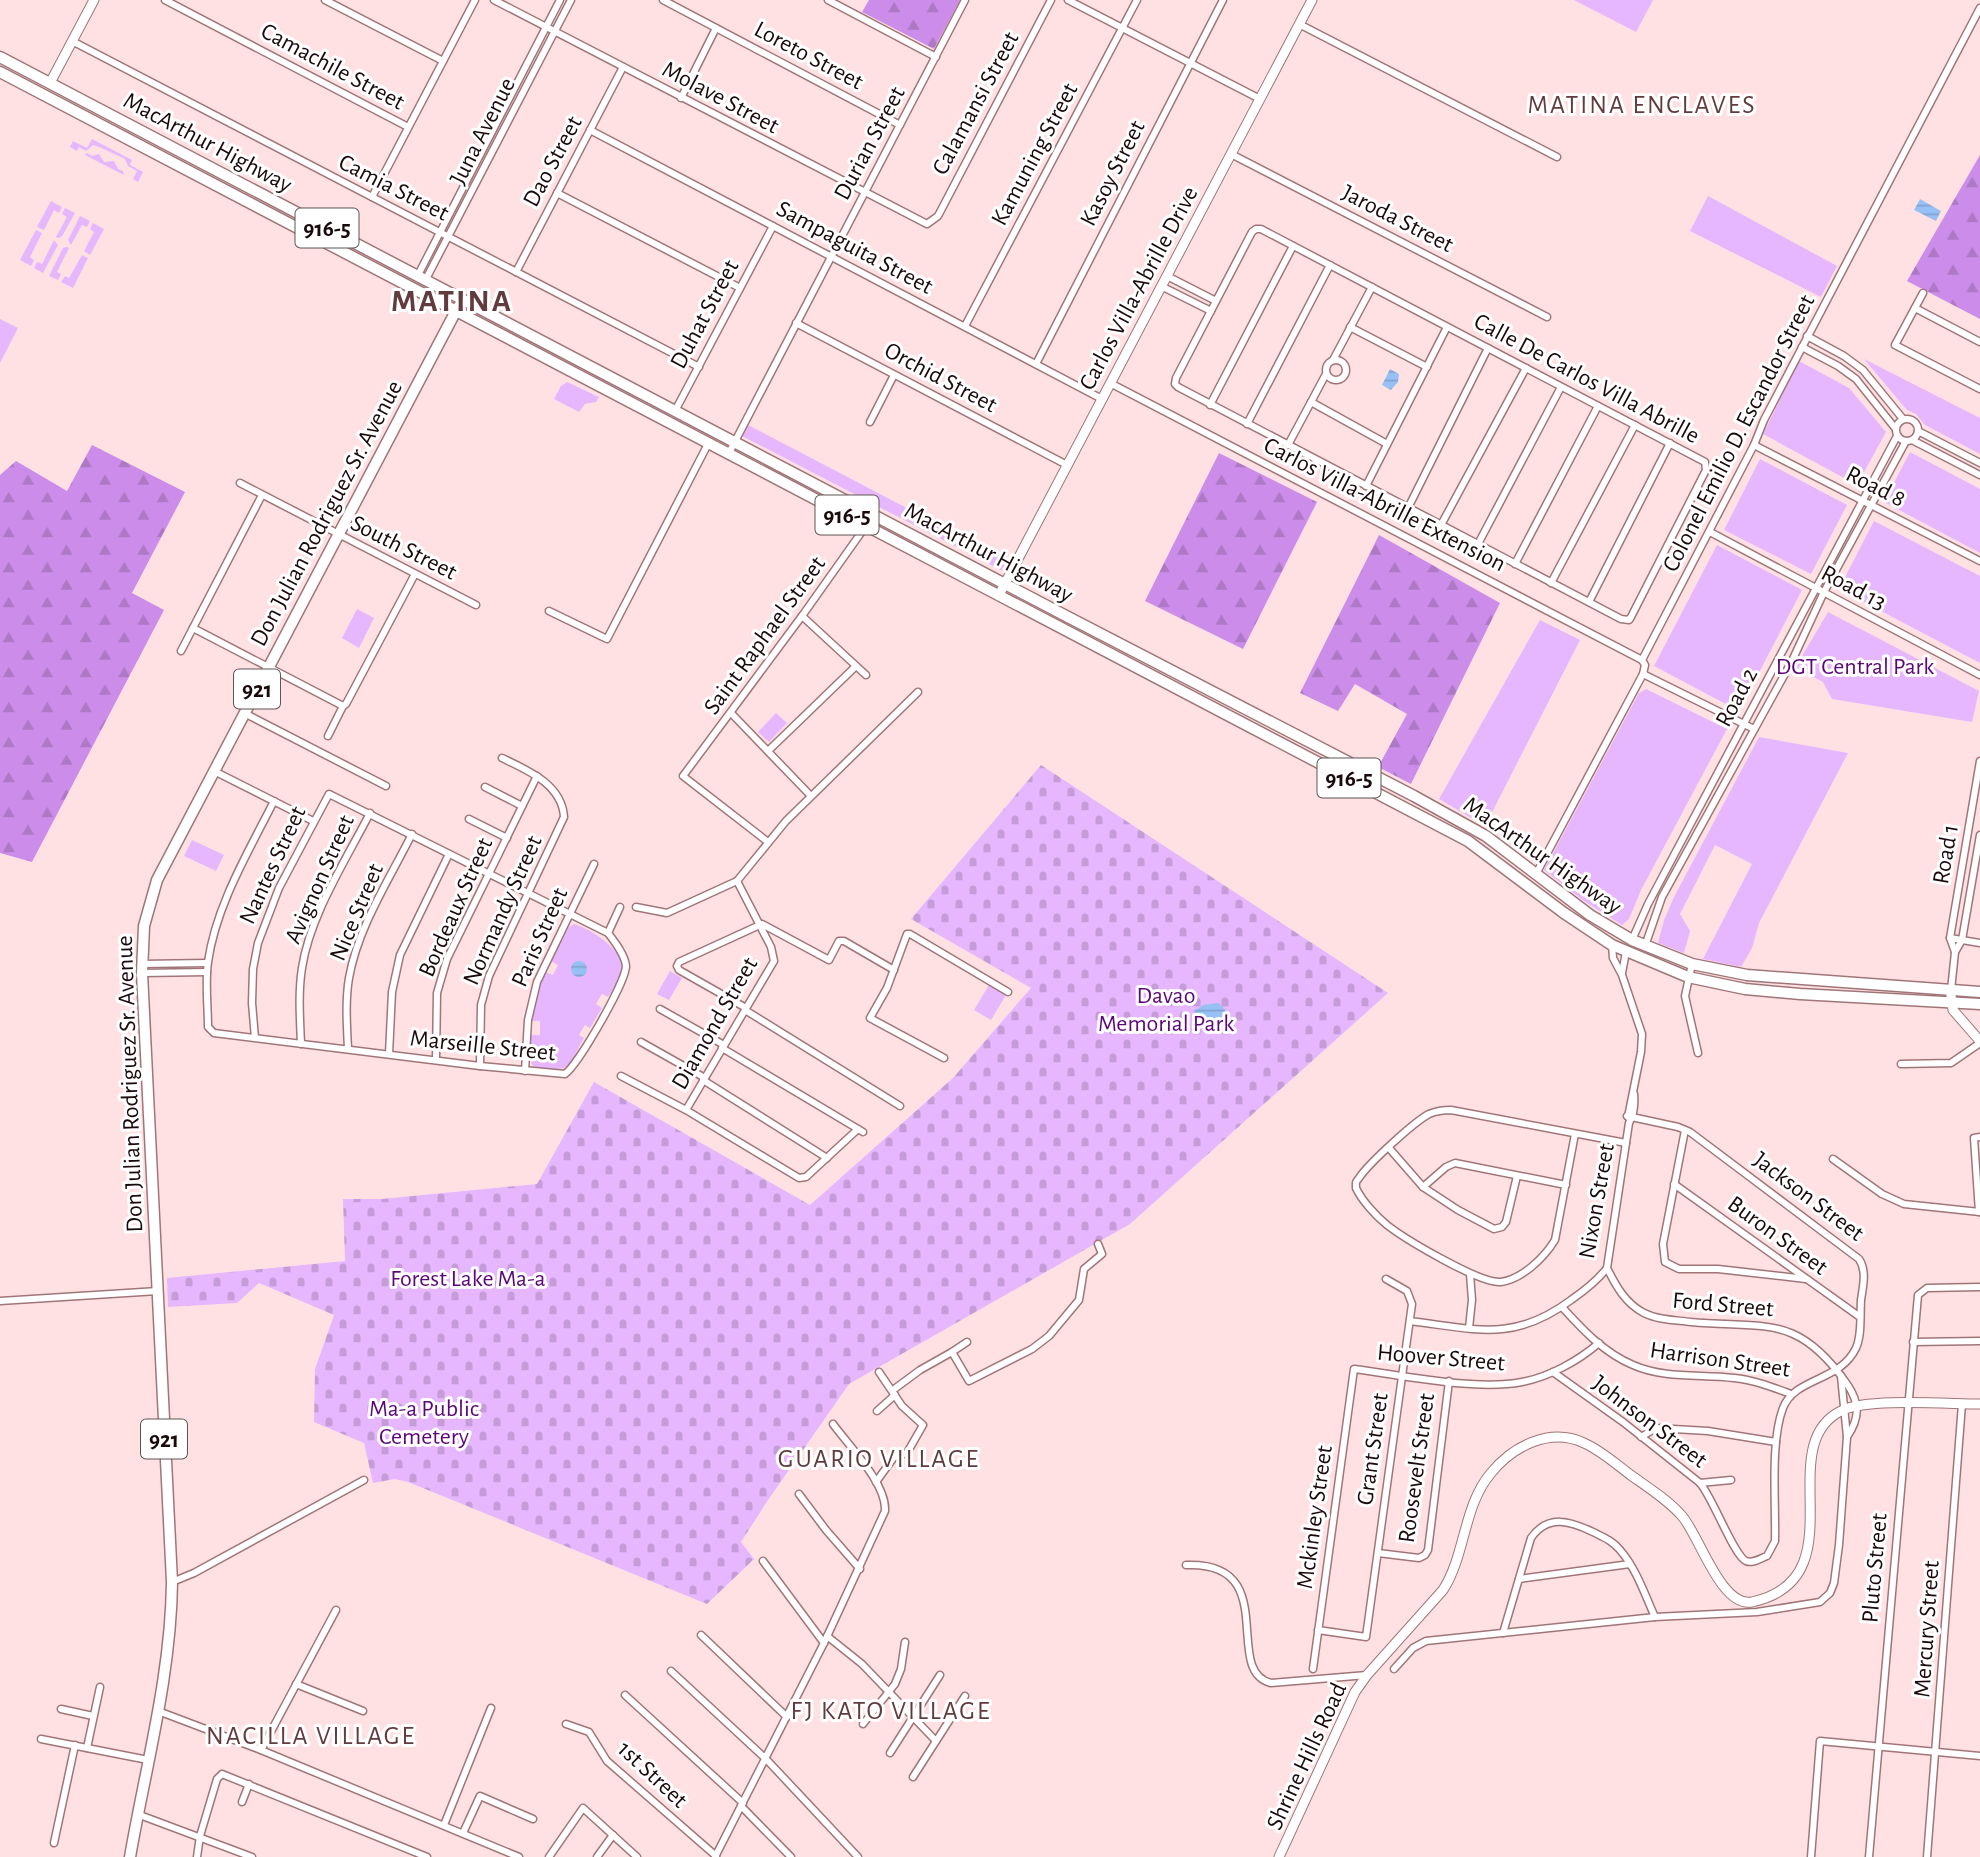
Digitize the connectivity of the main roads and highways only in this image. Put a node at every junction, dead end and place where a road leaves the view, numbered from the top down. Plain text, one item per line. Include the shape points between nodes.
1 (0, 57) edge
2 (0, 72) edge
3 (178, 150) junction
4 (171, 162) junction
5 (228, 176) junction
6 (222, 188) junction
7 (462, 298) junction
8 (456, 310) junction
9 (673, 416) junction
10 (732, 447) junction
11 (1002, 589) junction
12 (1111, 640) junction
13 (1105, 651) junction
14 (1191, 681) junction
15 (1185, 692) junction
16 (1334, 755) junction
17 (1328, 767) junction
18 (1801, 980) junction
19 (1855, 984) junction
20 (1980, 992) edge
21 (1800, 994) junction
22 (1951, 996) junction
23 (1855, 997) junction
24 (1980, 1004) edge
25 (130, 1857) edge

1 - 3 main road, MacArthur Highway / 916-5
2 - 4 main road, MacArthur Highway / 916-5
3 - 4 main road
3 - 5 main road, MacArthur Highway / 916-5
4 - 6 main road, MacArthur Highway / 916-5
5 - 6 main road
5 - 7 main road, MacArthur Highway / 916-5
6 - 8 main road, MacArthur Highway / 916-5
7 - 8 main road, Don Julian Rodriguez Sr. Avenue / 921
7 - 9 main road, MacArthur Highway / 916-5
8 - 9 main road, MacArthur Highway / 916-5
8 - 25 main road, Don Julian Rodriguez Sr. Avenue / 921 via 157,880 144,926 142,968 172,1582 168,1654
9 - 10 main road, MacArthur Highway / 916-5
9 - 10 main road, MacArthur Highway / 916-5 via 709,442
10 - 11 main road, MacArthur Highway / 916-5 via 872,515
10 - 11 main road, MacArthur Highway / 916-5 via 867,526
11 - 12 main road, MacArthur Highway / 916-5
11 - 13 main road, MacArthur Highway / 916-5
12 - 13 main road
12 - 14 main road, MacArthur Highway / 916-5
13 - 15 main road, MacArthur Highway / 916-5
14 - 15 main road
14 - 16 main road, MacArthur Highway / 916-5
15 - 17 main road, MacArthur Highway / 916-5
16 - 17 main road
16 - 18 main road, MacArthur Highway / 916-5 via 1476,830 1590,915 1632,940 1692,964
17 - 21 main road, MacArthur Highway / 916-5 via 1468,841 1564,913 1626,952 1688,977
18 - 19 main road, MacArthur Highway / 916-5
18 - 21 main road
19 - 22 main road, MacArthur Highway / 916-5
19 - 23 main road
20 - 22 main road, MacArthur Highway / 916-5
21 - 23 main road, MacArthur Highway / 916-5
22 - 23 main road, MacArthur Highway / 916-5
22 - 24 main road, MacArthur Highway / 916-5

